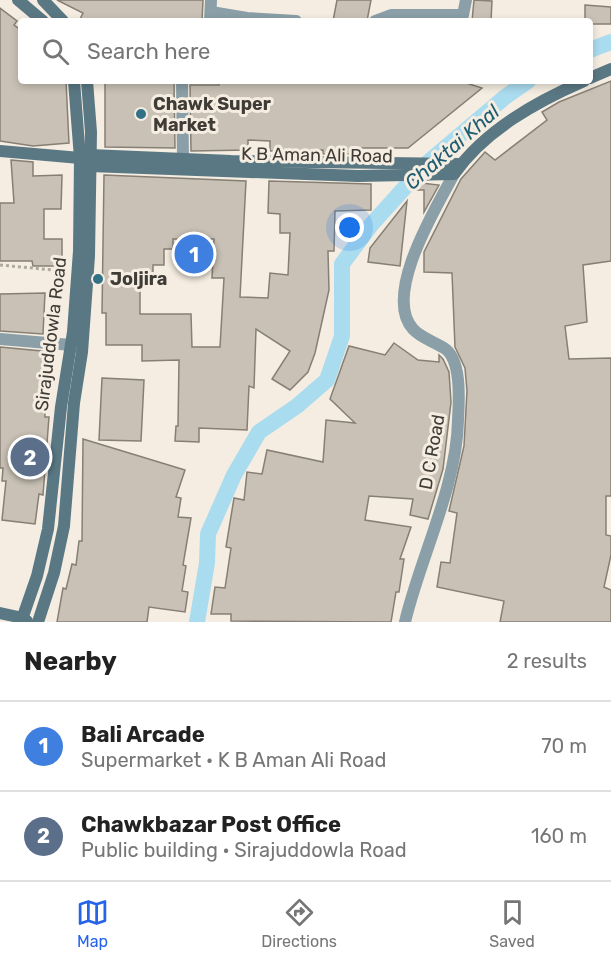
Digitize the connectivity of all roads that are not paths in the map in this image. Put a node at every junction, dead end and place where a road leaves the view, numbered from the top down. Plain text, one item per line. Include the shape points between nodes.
1 (18, 0) edge
2 (43, 0) edge
3 (466, 0) edge
4 (210, 11) edge
5 (39, 18) edge
6 (60, 18) edge
7 (270, 18) edge
8 (383, 18) edge
9 (611, 69) edge
10 (593, 77) edge
11 (74, 84) edge
12 (87, 84) edge
13 (182, 84) edge
14 (577, 84) edge
15 (0, 151) edge
16 (87, 160) junction
17 (183, 160) junction
18 (458, 169) junction
19 (360, 170) junction
20 (0, 339) edge
21 (71, 345) junction
22 (0, 613) edge
23 (24, 621) edge
24 (38, 622) edge
25 (405, 622) edge

1 - 5 main road
2 - 6 main road
3 - 8 street via 463,15
4 - 7 street
9 - 10 main road
11 - 16 main road, Sirajuddowla Road
12 - 16 main road, Sirajuddowla Road
13 - 17 street
14 - 18 main road via 551,95 490,135
15 - 16 main road
16 - 17 main road, K B Aman Ali Road
16 - 19 main road, K B Aman Ali Road
16 - 21 main road, Sirajuddowla Road
16 - 24 main road, Sirajuddowla Road via 88,266 64,526
17 - 19 main road, K B Aman Ali Road
18 - 19 main road, K B Aman Ali Road
18 - 25 street, D C Road via 425,228 412,260 403,303 412,328 444,348 455,360 458,421 434,533
20 - 21 street
21 - 23 main road, Sirajuddowla Road via 48,529
22 - 23 main road

